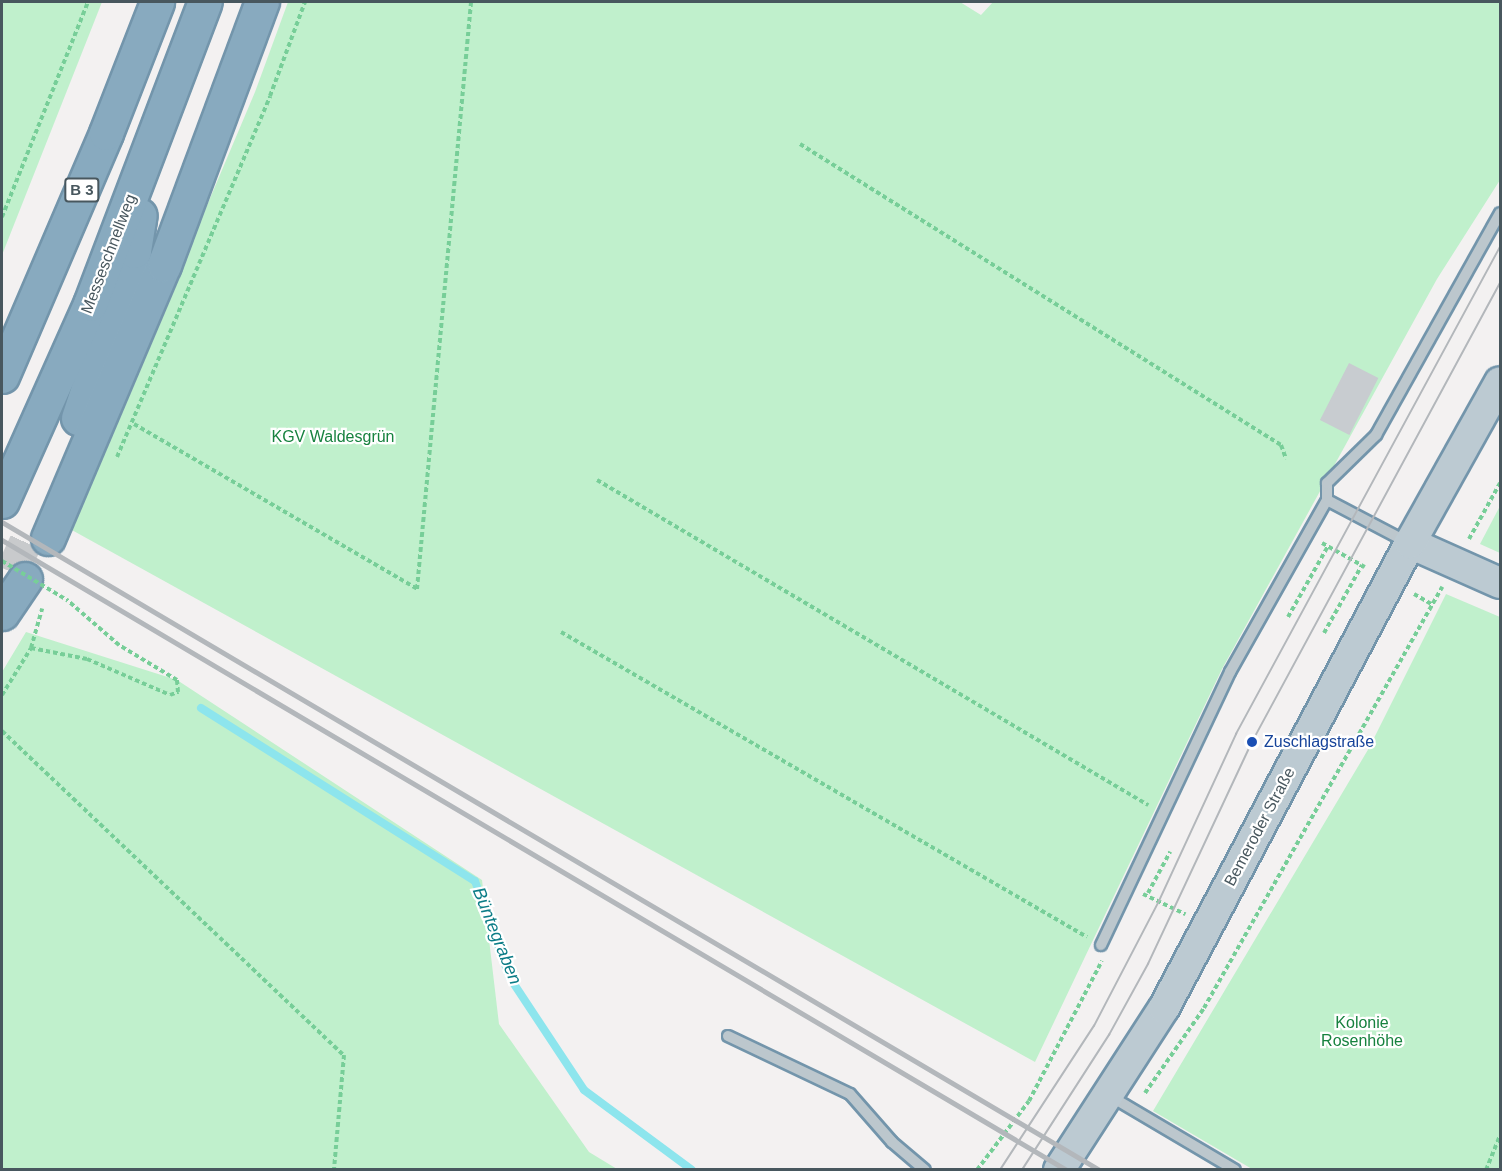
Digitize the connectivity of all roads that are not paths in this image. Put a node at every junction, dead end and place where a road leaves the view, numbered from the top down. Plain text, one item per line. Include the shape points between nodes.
1 (157, 2) edge
2 (205, 2) edge
3 (262, 2) edge
4 (150, 148) junction
5 (1500, 213) edge
6 (2, 376) edge
7 (1500, 382) edge
8 (1327, 500) junction
9 (2, 501) edge
10 (1410, 543) junction
11 (17, 582) tunnel mouth
12 (1500, 584) edge
13 (2, 613) edge
14 (1101, 945) road end
15 (728, 1035) dead end
16 (1121, 1104) junction
17 (925, 1170) edge
18 (1059, 1170) edge
19 (1235, 1170) edge

1 - 6 highway, B 3
2 - 4 highway, Messeschnellweg
3 - 4 highway via 164,265 40,533 134,251
4 - 9 highway, Messeschnellweg via 90,304
5 - 8 lane via 1376,435 1327,483
7 - 10 main road, Bemeroder Straße
8 - 10 lane
8 - 14 lane via 1230,672
10 - 12 main road
10 - 16 main road, Bemeroder Straße via 1164,1008
11 - 13 highway
15 - 17 lane via 850,1094 892,1142
16 - 18 main road, Bemeroder Straße
16 - 19 lane

